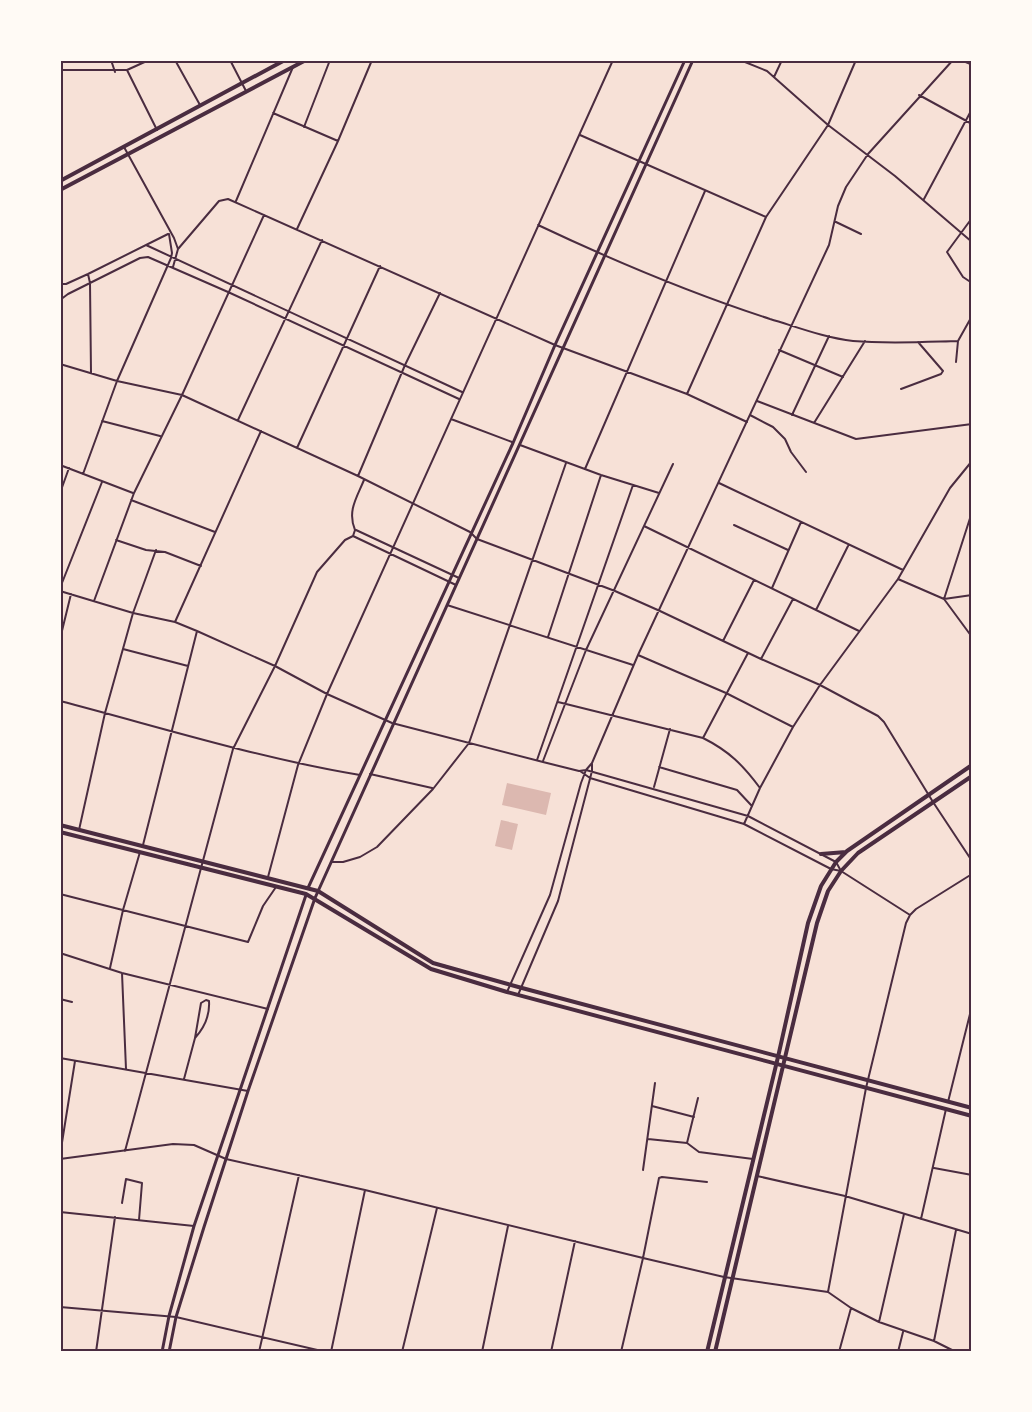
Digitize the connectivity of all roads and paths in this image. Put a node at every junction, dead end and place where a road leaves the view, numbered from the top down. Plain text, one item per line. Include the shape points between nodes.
1 (111, 60) edge
2 (149, 60) edge
3 (175, 60) edge
4 (230, 60) edge
5 (285, 60) edge
6 (306, 60) edge
7 (330, 60) edge
8 (372, 60) edge
9 (613, 60) edge
10 (685, 60) edge
11 (693, 60) edge
12 (740, 60) edge
13 (782, 60) edge
14 (856, 60) edge
15 (953, 60) edge
16 (962, 60) edge
17 (972, 64) edge
18 (293, 67) junction
19 (60, 70) edge
20 (128, 70) junction
21 (115, 72) junction
22 (774, 77) junction
23 (242, 83) junction
24 (246, 91) junction
25 (920, 95) junction
26 (200, 105) junction
27 (972, 109) edge
28 (273, 113) junction
29 (966, 121) junction
30 (972, 124) edge
31 (828, 125) junction
32 (304, 127) junction
33 (157, 130) junction
34 (580, 135) junction
35 (338, 141) junction
36 (124, 147) junction
37 (128, 154) junction
38 (868, 154) junction
39 (639, 161) junction
40 (645, 164) junction
41 (60, 180) edge
42 (60, 190) edge
43 (705, 190) junction
44 (924, 200) junction
45 (237, 201) junction
46 (264, 215) junction
47 (766, 217) junction
48 (972, 218) edge
49 (834, 222) junction
50 (538, 225) junction
51 (297, 229) junction
52 (962, 232) junction
53 (170, 233) junction
54 (861, 234) dead end
55 (322, 240) junction
56 (972, 242) edge
57 (146, 245) junction
58 (178, 249) junction
59 (597, 253) junction
60 (604, 256) junction
61 (171, 258) junction
62 (177, 261) junction
63 (168, 265) junction
64 (380, 266) junction
65 (174, 267) junction
66 (88, 274) junction
67 (665, 282) junction
68 (90, 283) junction
69 (972, 283) edge
70 (60, 284) edge
71 (231, 286) junction
72 (228, 292) junction
73 (440, 293) junction
74 (60, 300) edge
75 (726, 304) junction
76 (287, 312) junction
77 (972, 316) edge
78 (284, 319) junction
79 (496, 319) junction
80 (971, 323) edge
81 (791, 325) junction
82 (830, 336) junction
83 (346, 339) junction
84 (958, 340) junction
85 (865, 341) junction
86 (918, 342) junction
87 (555, 345) junction
88 (343, 346) junction
89 (562, 348) junction
90 (779, 350) junction
91 (956, 362) dead end
92 (60, 364) edge
93 (405, 365) junction
94 (816, 366) junction
95 (627, 371) junction
96 (402, 372) junction
97 (91, 373) junction
98 (843, 377) junction
99 (117, 381) junction
100 (901, 388) dead end
101 (462, 392) junction
102 (687, 394) junction
103 (182, 395) junction
104 (459, 399) junction
105 (757, 401) junction
106 (750, 415) junction
107 (792, 415) junction
108 (451, 419) junction
109 (238, 420) junction
110 (102, 421) junction
111 (747, 422) junction
112 (813, 423) junction
113 (972, 424) edge
114 (261, 431) junction
115 (162, 436) junction
116 (513, 443) junction
117 (520, 445) junction
118 (297, 448) junction
119 (972, 460) edge
120 (566, 463) junction
121 (673, 464) dead end
122 (60, 465) edge
123 (69, 468) junction
124 (585, 469) junction
125 (806, 472) dead end
126 (83, 474) junction
127 (602, 475) junction
128 (358, 476) junction
129 (102, 480) junction
130 (364, 480) junction
131 (719, 483) junction
132 (633, 485) junction
133 (60, 493) edge
134 (134, 493) junction
135 (659, 493) junction
136 (131, 500) junction
137 (414, 504) junction
138 (972, 512) edge
139 (801, 522) junction
140 (734, 525) dead end
141 (644, 526) junction
142 (355, 530) junction
143 (214, 532) junction
144 (471, 532) junction
145 (353, 536) junction
146 (477, 539) junction
147 (116, 540) junction
148 (393, 546) junction
149 (848, 546) junction
150 (688, 547) junction
151 (156, 550) junction
152 (788, 550) junction
153 (390, 553) junction
154 (534, 560) junction
155 (201, 566) junction
156 (903, 570) junction
157 (452, 574) junction
158 (568, 575) junction
159 (459, 578) junction
160 (898, 579) junction
161 (754, 580) junction
162 (448, 581) junction
163 (456, 585) junction
164 (599, 585) junction
165 (772, 588) junction
166 (60, 589) edge
167 (615, 591) junction
168 (71, 594) junction
169 (972, 596) edge
170 (793, 598) junction
171 (944, 599) junction
172 (94, 601) junction
173 (447, 605) junction
174 (660, 610) junction
175 (816, 610) junction
176 (133, 613) junction
177 (175, 622) junction
178 (510, 625) junction
179 (197, 631) junction
180 (860, 631) junction
181 (972, 636) edge
182 (548, 638) junction
183 (60, 639) edge
184 (723, 641) junction
185 (577, 647) junction
186 (123, 650) junction
187 (586, 651) junction
188 (748, 653) junction
189 (638, 655) junction
190 (761, 659) junction
191 (633, 665) junction
192 (188, 666) junction
193 (275, 666) junction
194 (820, 685) junction
195 (726, 693) junction
196 (327, 694) junction
197 (60, 701) edge
198 (558, 702) junction
199 (566, 704) junction
200 (105, 713) junction
201 (612, 716) junction
202 (386, 720) junction
203 (392, 723) junction
204 (793, 727) junction
205 (670, 729) junction
206 (172, 730) junction
207 (703, 738) junction
208 (469, 743) junction
209 (233, 749) junction
210 (537, 761) junction
211 (543, 762) junction
212 (592, 763) junction
213 (298, 765) junction
214 (972, 765) edge
215 (659, 767) junction
216 (586, 770) junction
217 (579, 771) junction
218 (592, 771) junction
219 (370, 774) junction
220 (360, 776) junction
221 (584, 776) junction
222 (972, 776) edge
223 (590, 778) junction
224 (653, 788) junction
225 (760, 788) junction
226 (433, 789) junction
227 (929, 794) junction
228 (933, 802) junction
229 (752, 805) junction
230 (748, 816) junction
231 (744, 824) junction
232 (60, 825) edge
233 (79, 830) junction
234 (60, 832) edge
235 (143, 845) junction
236 (847, 851) junction
237 (141, 852) junction
238 (821, 854) junction
239 (203, 860) junction
240 (972, 861) edge
241 (331, 862) junction
242 (836, 862) junction
243 (202, 867) junction
244 (831, 869) junction
245 (841, 871) junction
246 (972, 874) edge
247 (267, 877) junction
248 (276, 887) junction
249 (309, 888) junction
250 (318, 891) junction
251 (60, 894) edge
252 (306, 894) junction
253 (315, 898) junction
254 (123, 910) junction
255 (910, 915) junction
256 (185, 926) junction
257 (60, 953) edge
258 (110, 968) junction
259 (122, 973) junction
260 (169, 985) junction
261 (511, 985) junction
262 (522, 988) junction
263 (507, 992) junction
264 (518, 995) junction
265 (60, 999) edge
266 (72, 1002) dead end
267 (972, 1006) edge
268 (268, 1009) junction
269 (965, 1036) junction
270 (195, 1038) junction
271 (972, 1038) edge
272 (778, 1057) junction
273 (60, 1058) edge
274 (786, 1059) junction
275 (75, 1061) junction
276 (777, 1064) junction
277 (784, 1066) junction
278 (126, 1070) junction
279 (146, 1072) junction
280 (184, 1079) junction
281 (868, 1081) junction
282 (655, 1083) dead end
283 (866, 1088) junction
284 (241, 1089) junction
285 (248, 1090) junction
286 (698, 1098) dead end
287 (948, 1102) junction
288 (652, 1106) junction
289 (972, 1108) edge
290 (946, 1109) junction
291 (972, 1116) edge
292 (694, 1117) junction
293 (648, 1139) junction
294 (687, 1143) junction
295 (125, 1151) junction
296 (218, 1156) junction
297 (60, 1157) edge
298 (226, 1159) junction
299 (753, 1160) junction
300 (933, 1168) junction
301 (643, 1170) dead end
302 (299, 1175) junction
303 (972, 1175) edge
304 (757, 1176) junction
305 (707, 1182) dead end
306 (365, 1190) junction
307 (845, 1196) junction
308 (122, 1203) dead end
309 (438, 1208) junction
310 (60, 1212) edge
311 (904, 1214) junction
312 (115, 1217) junction
313 (921, 1219) junction
314 (140, 1220) junction
315 (195, 1226) junction
316 (508, 1226) junction
317 (956, 1230) junction
318 (972, 1234) edge
319 (575, 1241) junction
320 (643, 1258) junction
321 (724, 1277) junction
322 (732, 1277) junction
323 (828, 1292) junction
324 (60, 1306) edge
325 (851, 1308) junction
326 (103, 1311) junction
327 (169, 1316) junction
328 (176, 1317) junction
329 (879, 1322) junction
330 (903, 1332) junction
331 (262, 1337) junction
332 (934, 1341) junction
333 (951, 1351) edge
334 (96, 1352) edge
335 (162, 1352) edge
336 (169, 1352) edge
337 (259, 1352) edge
338 (326, 1352) edge
339 (331, 1352) edge
340 (402, 1352) edge
341 (482, 1352) edge
342 (551, 1352) edge
343 (621, 1352) edge
344 (707, 1352) edge
345 (715, 1352) edge
346 (839, 1352) edge
347 (898, 1352) edge
348 (956, 1352) edge

1 - 21 street
2 - 20 street
3 - 26 street
4 - 23 street
5 - 23 main road
6 - 18 main road
7 - 32 street
8 - 35 street
9 - 34 street
10 - 39 street
11 - 40 street
12 - 22 street
13 - 22 street
14 - 31 street
15 - 25 street
16 - 17 street
18 - 24 main road
18 - 28 street
19 - 21 street
20 - 21 street
20 - 33 street
22 - 31 street
23 - 24 street
23 - 26 main road
24 - 37 main road
25 - 29 street
25 - 38 street
26 - 33 main road
27 - 29 street
28 - 32 street
28 - 45 street
29 - 30 street
29 - 44 street
31 - 38 street
31 - 47 street
32 - 35 street
33 - 36 main road
34 - 39 street
34 - 50 street
35 - 51 street
36 - 37 street
36 - 41 main road
37 - 42 main road
37 - 53 street
38 - 44 street
38 - 49 street via 841,195
39 - 40 street
39 - 59 street
40 - 43 street
40 - 60 street
43 - 47 street
43 - 67 street
44 - 52 street
45 - 46 street
45 - 58 street via 219,201
46 - 51 street
46 - 71 street
47 - 75 street
48 - 52 street
49 - 54 street
49 - 81 street via 828,245
50 - 59 street
50 - 79 street
51 - 55 street
52 - 56 street
52 - 69 street via 947,252 963,278
53 - 57 street
53 - 58 street
53 - 61 street
55 - 64 street
55 - 76 street
57 - 61 street
57 - 66 street
58 - 62 street
59 - 60 street
59 - 87 street
60 - 67 street
60 - 89 street
61 - 62 street
61 - 63 street
62 - 65 street
62 - 71 street
63 - 65 street
63 - 68 street via 140,258
63 - 99 street
64 - 73 street
64 - 83 street
65 - 72 street
66 - 68 street
66 - 70 street
67 - 75 street
67 - 95 street
68 - 74 street
68 - 97 street
71 - 72 street
71 - 76 street
72 - 78 street
72 - 103 street
73 - 79 street
73 - 93 street
75 - 81 street
75 - 102 street
76 - 78 street
76 - 83 street
77 - 80 street
78 - 88 street
78 - 109 street
79 - 87 street
79 - 101 street
80 - 84 street
81 - 82 street
81 - 90 street
82 - 85 street
82 - 94 street
83 - 88 street
83 - 93 street
84 - 86 street
84 - 91 street
85 - 86 street
85 - 98 street
86 - 100 street via 943,371
87 - 89 street
87 - 116 street
88 - 96 street
88 - 118 street
89 - 95 street
89 - 117 street
90 - 94 street
90 - 105 street
92 - 97 street
93 - 96 street
93 - 101 street
94 - 98 street
94 - 107 street
95 - 102 street
95 - 124 street
96 - 104 street
96 - 128 street
97 - 99 street
98 - 112 street
99 - 103 street
99 - 110 street
101 - 104 street
102 - 111 street
103 - 109 street
103 - 115 street
104 - 108 street
105 - 106 street
105 - 107 street
106 - 111 street
106 - 125 street via 773,426
107 - 112 street
108 - 116 street
108 - 137 street
109 - 114 street
110 - 115 street
110 - 126 street
111 - 131 street
112 - 113 street via 856,439
114 - 118 street
114 - 143 street
115 - 134 street
116 - 144 street
117 - 120 street
117 - 146 street
118 - 128 street
119 - 156 street via 950,488
120 - 124 street
120 - 154 street
121 - 135 street
122 - 123 street
123 - 126 street
123 - 133 street
124 - 127 street
126 - 129 street
127 - 132 street
127 - 158 street
128 - 130 street
129 - 134 street
129 - 166 street
130 - 137 street
130 - 142 street via 351,511
131 - 139 street
131 - 150 street
132 - 135 street
132 - 164 street
134 - 136 street
135 - 141 street
136 - 143 street
136 - 147 street
137 - 144 street
137 - 148 street
138 - 171 street
139 - 149 street
139 - 152 street
140 - 152 street
141 - 150 street
141 - 167 street
142 - 145 street
142 - 148 street
143 - 155 street
144 - 146 street
144 - 157 street
145 - 153 street
145 - 193 street via 317,572
146 - 154 street
146 - 159 street
147 - 151 street
147 - 172 street
148 - 153 street
148 - 157 street
149 - 156 street
149 - 175 street
150 - 161 street
150 - 174 street
151 - 155 street
151 - 176 street
152 - 165 street
153 - 162 street
153 - 196 street
154 - 158 street
154 - 178 street
155 - 177 street
156 - 160 street
157 - 159 street
157 - 162 street
158 - 164 street
158 - 182 street
159 - 163 street
160 - 171 street
160 - 180 street
161 - 165 street
161 - 184 street
162 - 163 street
162 - 202 street
163 - 173 street
164 - 167 street
164 - 185 street
165 - 170 street
166 - 168 street
167 - 174 street
167 - 187 street
168 - 172 street
168 - 183 street
169 - 171 street
170 - 175 street
170 - 190 street
171 - 181 street
172 - 176 street
173 - 178 street
173 - 203 street
174 - 184 street
174 - 189 street
175 - 180 street
176 - 177 street
176 - 186 street
177 - 179 street
178 - 182 street
178 - 208 street
179 - 192 street
179 - 193 street
180 - 194 street
182 - 185 street
184 - 188 street
185 - 187 street
185 - 198 street
186 - 192 street
186 - 200 street
187 - 191 street
187 - 199 street
188 - 190 street
188 - 195 street
189 - 191 street
189 - 195 street
190 - 194 street
191 - 201 street
192 - 206 street
193 - 196 street
193 - 209 street
194 - 204 street
194 - 227 street via 884,722
195 - 204 street
195 - 207 street
196 - 202 street
196 - 213 street
197 - 200 street
198 - 199 street
198 - 210 street
199 - 201 street
199 - 211 street
200 - 206 street
200 - 233 street
201 - 205 street
201 - 212 street
202 - 203 street
202 - 220 street
203 - 208 street
203 - 219 street
204 - 225 street
205 - 207 street
205 - 215 street
206 - 209 street
206 - 235 street
207 - 225 street via 723,748
208 - 210 street
208 - 226 street
209 - 213 street
209 - 239 street
210 - 211 street
211 - 217 street
212 - 216 street
212 - 218 street
213 - 220 street
213 - 247 street
214 - 227 main road
215 - 224 street
215 - 229 street via 737,790
216 - 217 street
216 - 218 street
216 - 221 street
217 - 221 street
218 - 223 street
218 - 224 street
219 - 226 street
219 - 241 street
220 - 249 street
221 - 223 street
221 - 261 street via 550,895
222 - 228 main road
223 - 231 street
223 - 262 street via 558,901
224 - 230 street
225 - 229 street
226 - 241 street via 377,847 360,857
227 - 228 street
227 - 236 main road
228 - 240 street
228 - 245 main road via 858,853
229 - 230 street
230 - 231 street
230 - 238 street
231 - 244 street
232 - 233 main road
233 - 235 main road
234 - 237 main road
235 - 239 main road
236 - 238 main road
236 - 242 main road
237 - 243 main road
237 - 254 street
238 - 242 street
239 - 243 street
239 - 247 main road
241 - 250 street
242 - 244 main road
242 - 245 street
243 - 248 main road
243 - 256 street
244 - 245 street
244 - 272 main road via 808,923
245 - 255 street
245 - 274 main road via 828,891 817,923
246 - 255 street
247 - 249 main road
248 - 252 main road
248 - 256 street via 248,942
249 - 250 main road
249 - 252 street
250 - 253 street
250 - 261 main road via 433,963
251 - 254 street
252 - 253 main road
252 - 268 street
253 - 263 main road via 431,969
253 - 285 street
254 - 256 street
254 - 258 street
255 - 281 street
256 - 260 street
257 - 258 street
258 - 259 street
259 - 260 street
259 - 278 street
260 - 268 street
260 - 279 street
261 - 262 main road
261 - 263 street
262 - 264 street
262 - 272 main road
263 - 264 main road
264 - 276 main road
265 - 266 street
267 - 269 street
268 - 284 street
269 - 271 street
269 - 287 street
270 - 270 street via 205,1024 209,1001 201,1003
270 - 280 street
272 - 274 main road
272 - 276 main road
273 - 275 street
274 - 277 main road
274 - 281 main road
275 - 278 street
275 - 297 street
276 - 277 main road
276 - 299 main road
277 - 283 main road
277 - 304 main road
278 - 279 street
279 - 280 street
279 - 295 street
280 - 284 street
281 - 283 street
281 - 287 main road
282 - 288 street
283 - 290 main road
283 - 307 street
284 - 285 street
284 - 296 street
285 - 298 street
286 - 292 street
287 - 289 main road
288 - 292 street
288 - 293 street
290 - 291 main road
290 - 300 street
292 - 294 street
293 - 294 street
293 - 301 street
294 - 299 street via 699,1152
295 - 296 street via 194,1145
295 - 297 street
296 - 298 street
296 - 315 street
298 - 302 street
298 - 328 street
299 - 321 main road
300 - 303 street
300 - 313 street
302 - 306 street
302 - 331 street
304 - 307 street
304 - 322 main road
305 - 320 street via 659,1178
306 - 309 street
306 - 339 street
307 - 311 street
307 - 323 street
308 - 314 street via 126,1179 142,1183
309 - 316 street
309 - 340 street
310 - 312 street
311 - 313 street
311 - 329 street
312 - 314 street
312 - 326 street
313 - 317 street
314 - 315 street
315 - 327 street
316 - 319 street
316 - 341 street
317 - 318 street
317 - 332 street
319 - 320 street
319 - 342 street
320 - 321 street
320 - 343 street
321 - 322 street
321 - 344 main road
322 - 323 street
322 - 345 main road
323 - 325 street
324 - 326 street
325 - 329 street
325 - 346 street
326 - 327 street
326 - 334 street
327 - 328 street
327 - 335 street
328 - 331 street
328 - 336 street
329 - 330 street
330 - 332 street
330 - 347 street
331 - 337 street
331 - 338 street
332 - 333 street
333 - 348 street

